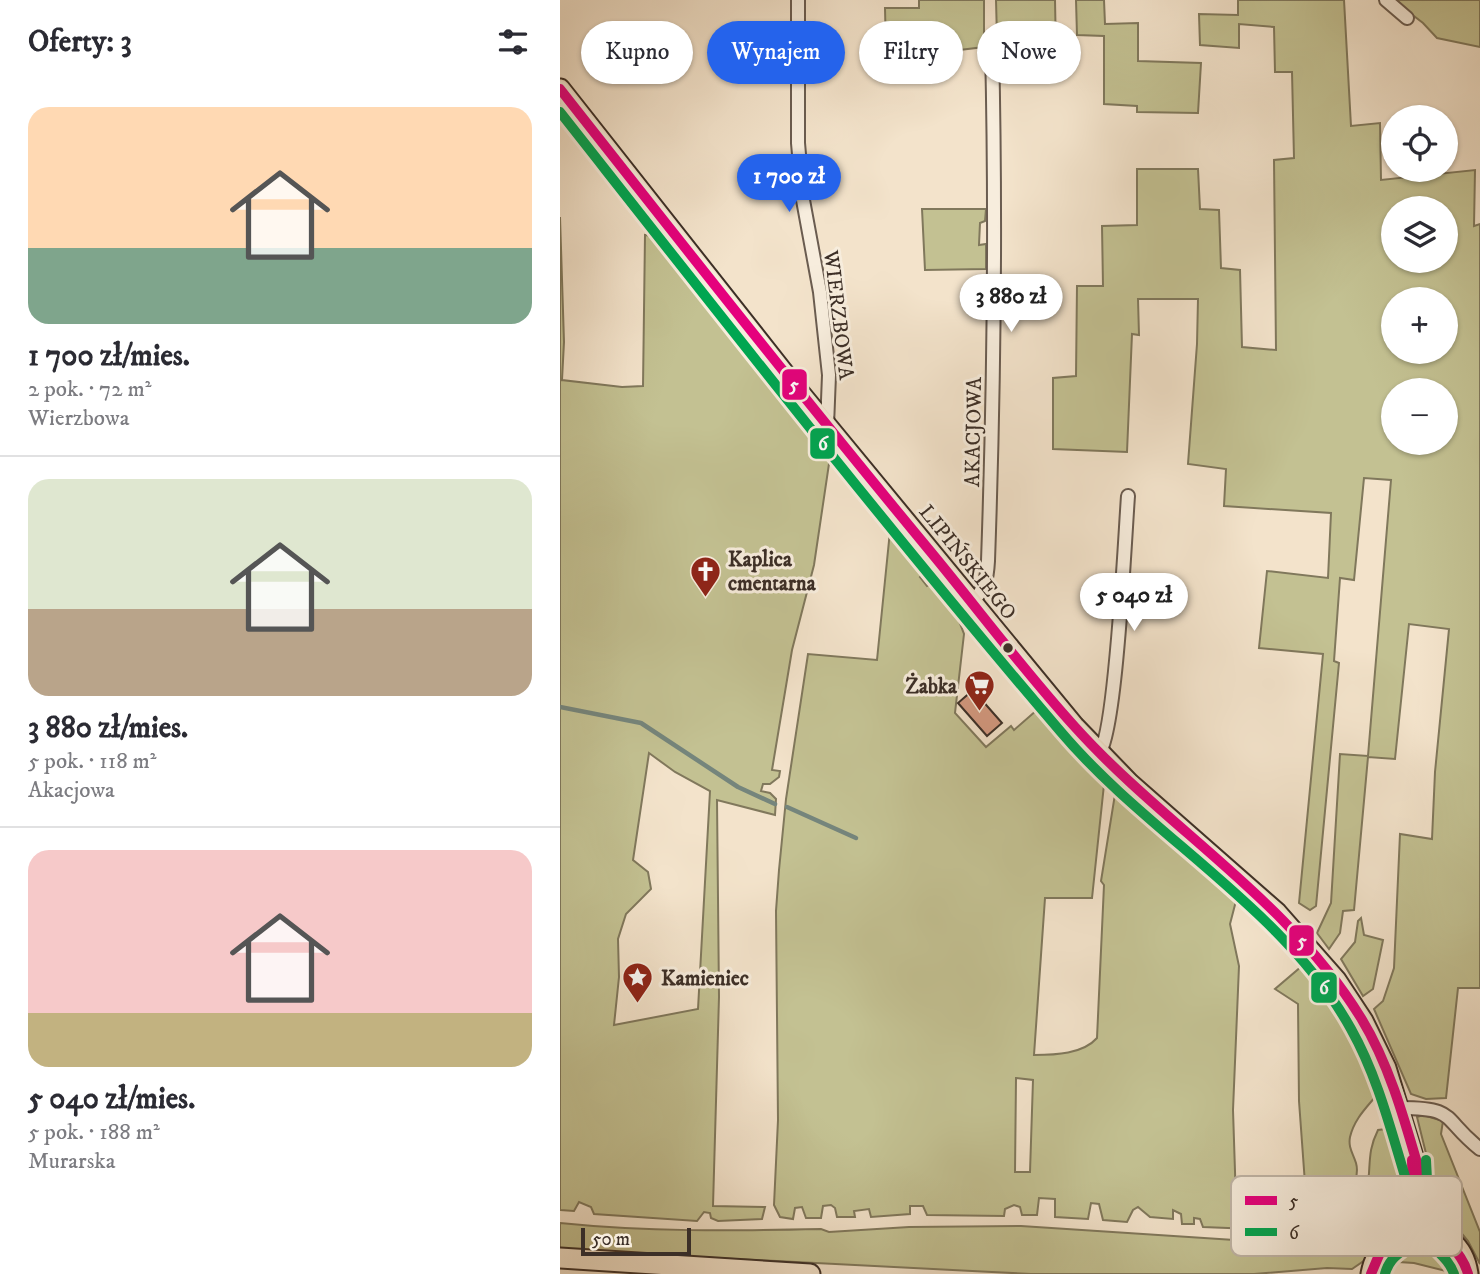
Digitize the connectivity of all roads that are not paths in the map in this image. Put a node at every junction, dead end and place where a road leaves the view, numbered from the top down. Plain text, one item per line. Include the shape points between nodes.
1 (798, 0) edge
2 (1386, 0) edge
3 (1407, 18) dead end
4 (993, 84) edge
5 (560, 89) edge
6 (827, 426) junction
7 (1128, 496) dead end
8 (971, 603) junction
9 (1099, 753) junction
10 (1400, 1108) junction
11 (1480, 1149) edge
12 (1412, 1153) junction
13 (1412, 1176) edge
14 (1419, 1176) edge
15 (1376, 1256) edge
16 (1461, 1256) edge
17 (560, 1258) edge
18 (1365, 1272) edge
19 (810, 1274) edge
20 (1468, 1274) edge

1 - 6 street, WIERZBOWA via 798,143 829,375
2 - 3 street
4 - 8 street, AKACJOWA via 993,421 988,561 982,593
5 - 6 main road, LIPIŃSKIEGO
6 - 8 main road, LIPIŃSKIEGO
7 - 9 street via 1110,707 1105,747
8 - 9 main road, LIPIŃSKIEGO
9 - 10 main road, LIPIŃSKIEGO via 1314,952 1363,1021
10 - 11 street via 1443,1112
10 - 12 main road, LIPIŃSKIEGO
12 - 13 main road, LIPIŃSKIEGO
12 - 14 main road, LIPIŃSKIEGO
15 - 18 main road
16 - 20 main road, LIPIŃSKIEGO
17 - 19 main road

